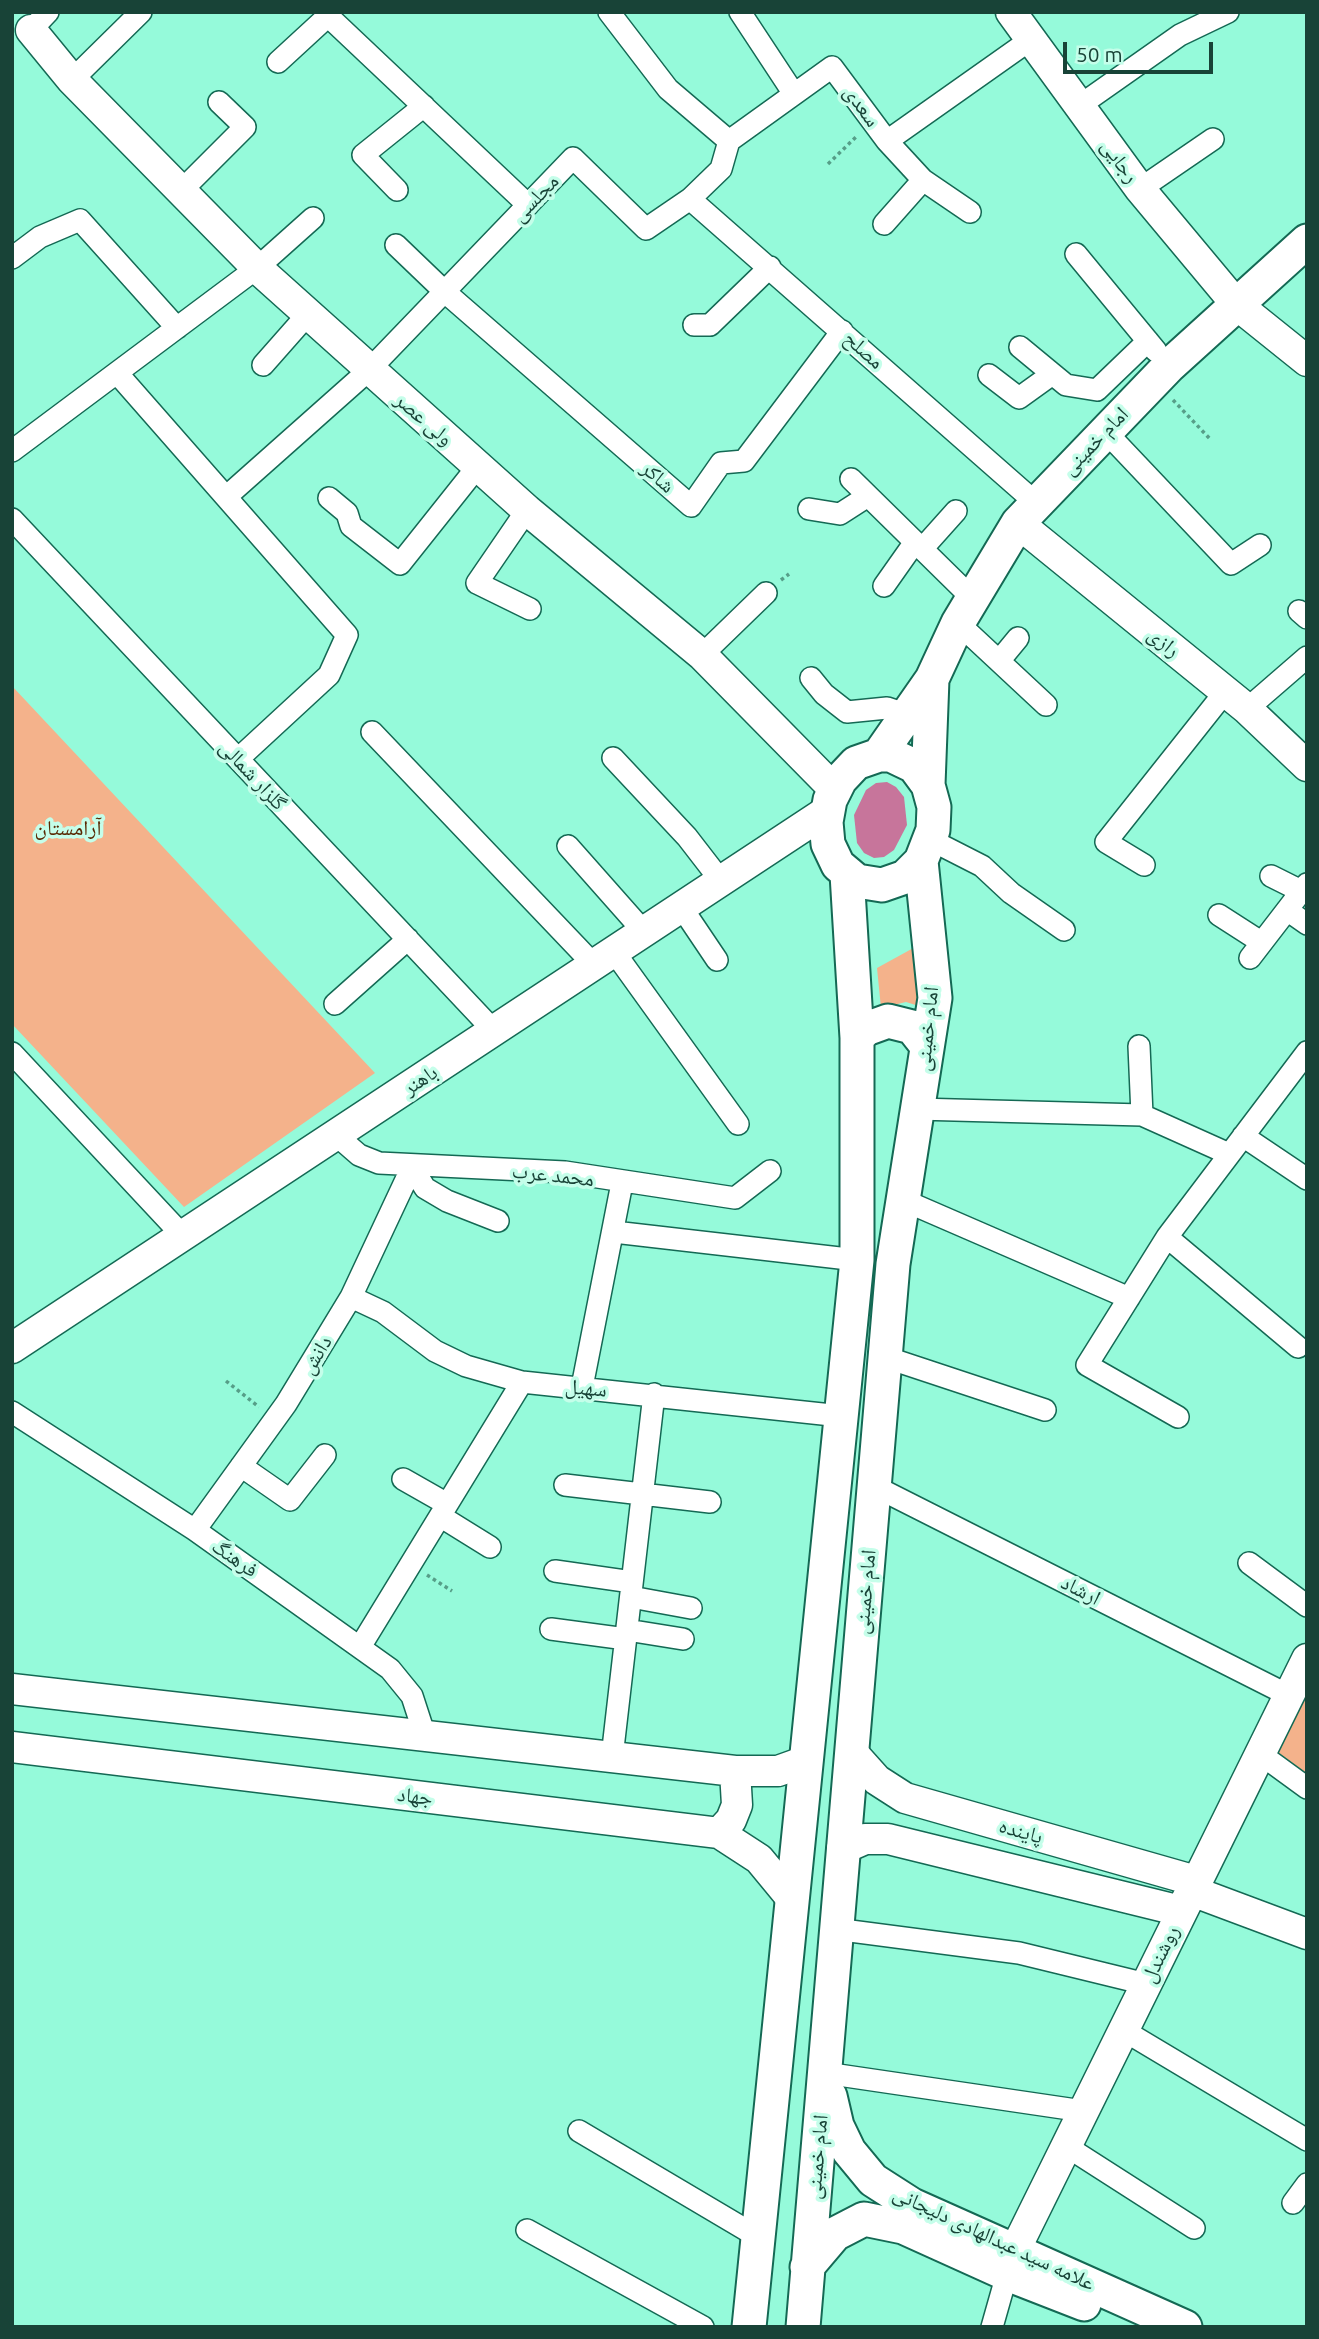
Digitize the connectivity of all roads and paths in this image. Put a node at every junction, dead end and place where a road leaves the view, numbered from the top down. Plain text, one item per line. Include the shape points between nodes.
1 (141, 12) edge
2 (609, 12) edge
3 (740, 12) edge
4 (1011, 12) edge
5 (1228, 12) edge
6 (40, 21) edge
7 (1030, 40) junction
8 (278, 62) dead end
9 (72, 80) junction
10 (794, 94) junction
11 (219, 102) dead end
12 (424, 106) junction
13 (1079, 106) junction
14 (873, 121) junction
15 (1213, 139) dead end
16 (729, 141) junction
17 (887, 141) junction
18 (828, 164) dead end
19 (923, 180) junction
20 (1140, 189) junction
21 (397, 190) dead end
22 (181, 191) junction
23 (690, 199) junction
24 (528, 205) junction
25 (970, 212) dead end
26 (313, 218) dead end
27 (884, 224) dead end
28 (1307, 241) edge
29 (396, 245) dead end
30 (1076, 254) dead end
31 (12, 258) edge
32 (770, 267) junction
33 (257, 268) junction
34 (445, 292) junction
35 (1236, 304) junction
36 (308, 314) junction
37 (694, 325) dead end
38 (177, 328) junction
39 (842, 331) junction
40 (1020, 347) dead end
41 (1307, 361) edge
42 (1157, 362) junction
43 (263, 365) dead end
44 (369, 370) junction
45 (117, 373) junction
46 (989, 375) dead end
47 (1051, 375) junction
48 (1105, 431) junction
49 (1211, 440) dead end
50 (12, 451) edge
51 (478, 466) junction
52 (851, 480) dead end
53 (868, 496) junction
54 (226, 497) junction
55 (329, 498) dead end
56 (809, 509) dead end
57 (527, 510) junction
58 (956, 511) dead end
59 (1027, 513) junction
60 (12, 519) edge
61 (919, 545) junction
62 (1260, 545) dead end
63 (884, 586) dead end
64 (766, 593) dead end
65 (530, 609) dead end
66 (965, 610) junction
67 (1018, 638) dead end
68 (702, 655) junction
69 (1307, 657) edge
70 (999, 661) junction
71 (811, 678) dead end
72 (932, 679) junction
73 (1236, 701) junction
74 (1046, 705) dead end
75 (905, 714) junction
76 (372, 732) dead end
77 (879, 755) junction
78 (613, 758) dead end
79 (238, 759) junction
80 (1307, 766) edge
81 (928, 785) junction
82 (830, 800) junction
83 (568, 846) dead end
84 (926, 850) junction
85 (1144, 865) dead end
86 (846, 874) junction
87 (1271, 876) dead end
88 (721, 881) junction
89 (1304, 888) edge
90 (682, 908) junction
91 (1287, 910) junction
92 (1219, 915) dead end
93 (1307, 924) edge
94 (1064, 930) dead end
95 (645, 933) junction
96 (408, 939) junction
97 (605, 960) junction
98 (717, 960) dead end
99 (335, 1004) dead end
100 (494, 1031) junction
101 (857, 1038) junction
102 (927, 1046) junction
103 (1139, 1046) dead end
104 (1307, 1052) edge
105 (12, 1053) edge
106 (917, 1109) junction
107 (1142, 1115) junction
108 (738, 1124) dead end
109 (336, 1135) junction
110 (1243, 1136) junction
111 (1229, 1154) junction
112 (412, 1167) junction
113 (770, 1171) dead end
114 (1307, 1179) edge
115 (622, 1183) junction
116 (903, 1200) junction
117 (498, 1221) dead end
118 (614, 1232) junction
119 (183, 1236) junction
120 (1167, 1237) junction
121 (857, 1261) junction
122 (351, 1297) junction
123 (1129, 1298) junction
124 (1298, 1347) dead end
125 (12, 1348) edge
126 (885, 1357) junction
127 (226, 1381) dead end
128 (522, 1382) junction
129 (582, 1387) junction
130 (654, 1394) junction
131 (1045, 1410) dead end
132 (12, 1412) edge
133 (841, 1416) junction
134 (1178, 1417) dead end
135 (275, 1419) junction
136 (325, 1455) dead end
137 (241, 1466) junction
138 (403, 1479) dead end
139 (565, 1485) dead end
140 (874, 1486) junction
141 (642, 1496) junction
142 (710, 1502) dead end
143 (443, 1510) junction
144 (195, 1530) junction
145 (490, 1547) dead end
146 (1249, 1563) dead end
147 (410, 1565) junction
148 (555, 1571) dead end
149 (631, 1589) junction
150 (452, 1591) dead end
151 (1307, 1606) edge
152 (691, 1608) dead end
153 (551, 1629) dead end
154 (626, 1635) junction
155 (683, 1639) dead end
156 (360, 1647) junction
157 (1307, 1659) edge
158 (12, 1689) edge
159 (1288, 1695) junction
160 (425, 1736) junction
161 (12, 1747) edge
162 (851, 1751) junction
163 (1259, 1753) junction
164 (612, 1757) junction
165 (806, 1760) junction
166 (735, 1771) junction
167 (1307, 1788) edge
168 (719, 1833) junction
169 (842, 1849) junction
170 (1190, 1895) junction
171 (792, 1899) junction
172 (835, 1929) junction
173 (1307, 1934) edge
174 (1146, 1984) junction
175 (1123, 2030) junction
176 (825, 2073) junction
177 (1083, 2111) junction
178 (579, 2131) dead end
179 (1307, 2140) edge
180 (1066, 2146) junction
181 (873, 2180) junction
182 (1307, 2184) edge
183 (1293, 2203) dead end
184 (864, 2219) junction
185 (1194, 2228) dead end
186 (527, 2230) dead end
187 (758, 2237) junction
188 (1011, 2262) junction
189 (807, 2267) junction
190 (703, 2327) edge
191 (749, 2327) edge
192 (803, 2327) edge
193 (992, 2327) edge
194 (1135, 2327) edge
195 (1185, 2327) edge

1 - 9 street
2 - 16 street via 668,89
3 - 10 street
4 - 7 street, رجایی
5 - 13 street via 1180,36
6 - 9 street, ولی عصر
7 - 13 street, رجایی
7 - 17 street, سعدی
8 - 12 street via 328,16
9 - 22 street, ولی عصر
10 - 14 street, سعدی via 832,67
10 - 16 street, سعدی
11 - 22 street via 245,127
12 - 21 street via 363,155
12 - 24 street
13 - 20 street, رجایی
14 - 17 street, سعدی
14 - 18 path
15 - 20 street
16 - 23 street, مجلسی via 721,169
17 - 19 street
19 - 25 street
19 - 27 street
20 - 35 street, رجایی
22 - 33 street, ولی عصر
23 - 24 street, مجلسی via 646,229 573,158
23 - 32 street, مصلح
24 - 34 street, مجلسی
26 - 33 street
28 - 35 main road, امام خمینی
29 - 34 street
30 - 42 street
31 - 38 street via 40,237 80,220
32 - 37 street via 710,325
32 - 39 street, مصلح
33 - 36 street, ولی عصر
33 - 38 street
34 - 39 street, شاکر via 691,506 721,463 744,461
34 - 44 street, مجلسی
35 - 41 street, رجایی
35 - 42 main road, امام خمینی
36 - 43 street
36 - 44 street, ولی عصر
38 - 45 street
39 - 59 street, مصلح
40 - 47 street
42 - 47 street via 1097,390 1066,385
42 - 48 main road, امام خمینی
42 - 49 path
44 - 51 street, ولی عصر
44 - 54 street, مجلسی
45 - 50 street
45 - 54 street
46 - 47 street via 1019,398
48 - 59 main road, امام خمینی
48 - 62 street via 1231,564
51 - 55 street via 400,564 351,526 347,513
51 - 57 street, ولی عصر
52 - 53 street
53 - 56 street via 840,514
53 - 61 street
54 - 79 street via 347,635 329,675
57 - 65 street via 477,583
57 - 68 street, ولی عصر
58 - 61 street
59 - 66 main road, امام خمینی
59 - 73 street, رازی
60 - 79 street, گلزار شمالی
61 - 63 street
61 - 66 street
64 - 68 street
66 - 70 street
66 - 72 main road, امام خمینی
67 - 70 street
68 - 82 street, ولی عصر
69 - 73 street
70 - 74 street
71 - 75 street via 848,712 887,708
72 - 75 main road, امام خمینی
72 - 81 main road, امام خمینی
73 - 80 street, رازی
73 - 85 street via 1106,842
75 - 77 main road, امام خمینی
76 - 97 street
77 - 81 main road via 914,766
77 - 82 main road via 856,763
78 - 88 street
79 - 96 street, گلزار شمالی
81 - 84 main road via 934,807
82 - 86 main road via 828,844
82 - 88 street, باهنر
83 - 95 street
84 - 86 main road via 905,877 881,885
84 - 94 street via 982,866
84 - 102 main road, امام خمینی via 935,998
86 - 101 main road, امام خمینی
87 - 89 street
88 - 90 street, باهنر
89 - 91 street
90 - 95 street, باهنر
90 - 98 street
91 - 92 street via 1255,950
91 - 93 street
95 - 97 street, باهنر
96 - 99 street
96 - 100 street, گلزار شمالی
97 - 100 street, باهنر
97 - 108 street
100 - 109 street, باهنر
101 - 102 main road via 866,1029 888,1021 912,1027
101 - 121 main road, امام خمینی
102 - 106 main road, امام خمینی
103 - 107 street
104 - 110 street
105 - 119 street
106 - 107 street
106 - 116 main road, امام خمینی
107 - 111 street
109 - 112 street, محمد عرب via 379,1163
109 - 119 street, باهنر
110 - 111 street
110 - 114 street
111 - 120 street
112 - 115 street, محمد عرب via 565,1172
112 - 117 street via 425,1188
112 - 122 street, دانش
113 - 115 street, محمد عرب via 735,1198
115 - 118 street
116 - 123 street
116 - 126 main road, امام خمینی
118 - 121 street
118 - 129 street
119 - 125 street, باهنر
120 - 123 street
120 - 124 street
121 - 133 main road, امام خمینی
122 - 128 street, سهیل via 383,1312 435,1351 466,1366
122 - 135 street, دانش
123 - 134 street via 1087,1364
126 - 131 street
126 - 140 main road, امام خمینی
127 - 135 path
128 - 129 street, سهیل
128 - 143 street
129 - 130 street, سهیل
130 - 133 street, سهیل
130 - 141 street
132 - 144 street, فرهنگ
133 - 165 main road, امام خمینی
135 - 137 street, دانش
136 - 137 street via 290,1500
137 - 144 street, دانش
138 - 143 street
139 - 141 street
140 - 159 street, ارشاد
140 - 162 main road, امام خمینی
141 - 142 street
141 - 149 street
143 - 145 street
143 - 147 street
144 - 156 street, فرهنگ
146 - 151 street
147 - 150 path
147 - 156 street
148 - 149 street
149 - 152 street
149 - 154 street
153 - 154 street
154 - 155 street
154 - 164 street
156 - 160 street, فرهنگ via 390,1669 412,1696
157 - 159 street, روشندل
158 - 160 street
159 - 163 street, روشندل
160 - 164 street
161 - 168 street, جهاد
162 - 169 main road, امام خمینی
162 - 170 street, پاینده via 877,1780 905,1798
163 - 167 street
163 - 170 street, روشندل
164 - 166 street
165 - 166 street via 778,1771
165 - 171 main road, امام خمینی
166 - 168 street via 737,1805
168 - 171 street, جهاد via 759,1859
169 - 170 street, پاینده via 865,1839 888,1839
169 - 172 main road, امام خمینی
170 - 173 street, پاینده
170 - 174 street, روشندل
171 - 187 main road, امام خمینی
172 - 174 street via 1019,1953
172 - 176 main road, امام خمینی
174 - 175 street, روشندل
175 - 177 street, روشندل
175 - 179 street
176 - 177 street
176 - 181 main road, علامه سید عبدالهادی دلیجانی via 837,2126 849,2151
176 - 189 main road, امام خمینی
177 - 180 street, روشندل
178 - 187 street
180 - 185 street
180 - 188 street, روشندل
181 - 184 main road via 856,2193 855,2207
181 - 188 main road, علامه سید عبدالهادی دلیجانی
182 - 183 street
184 - 188 main road, علامه سید عبدالهادی دلیجانی
184 - 189 main road, علامه سید عبدالهادی دلیجانی via 835,2234
186 - 190 street
187 - 191 main road, امام خمینی
188 - 193 street, روشندل
188 - 194 main road, علامه سید عبدالهادی دلیجانی
188 - 195 main road, علامه سید عبدالهادی دلیجانی
189 - 192 main road, امام خمینی

